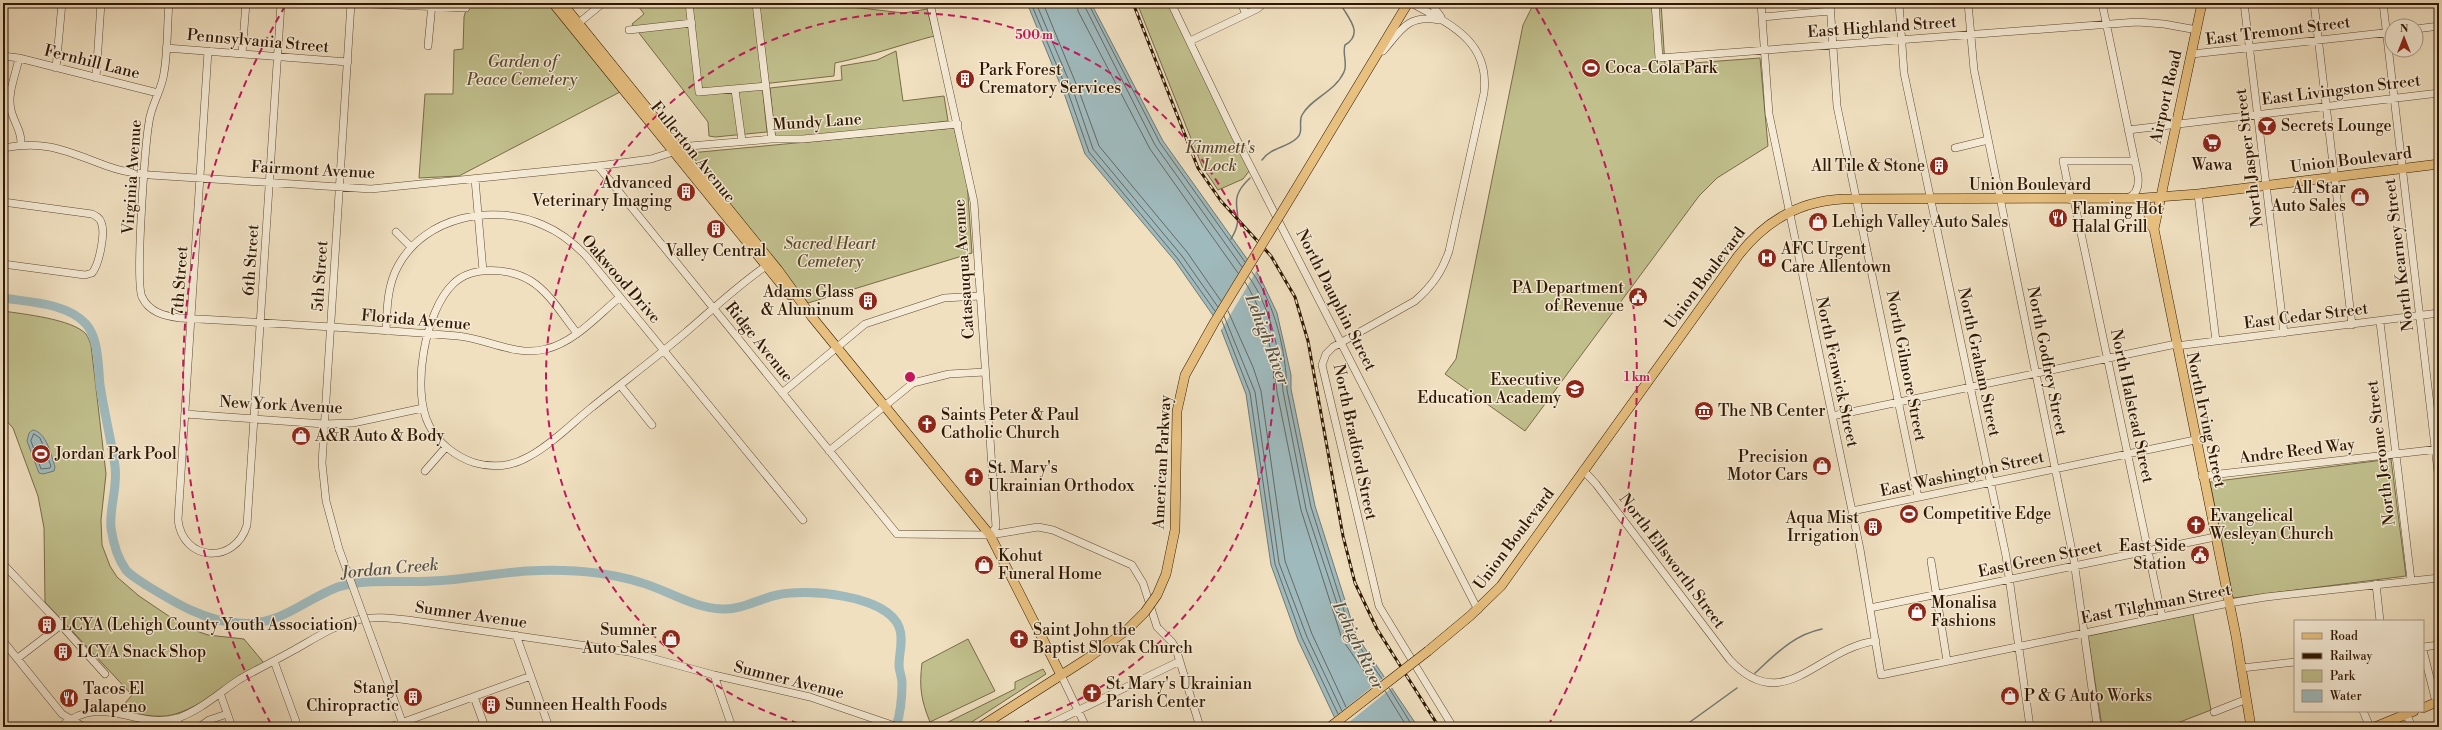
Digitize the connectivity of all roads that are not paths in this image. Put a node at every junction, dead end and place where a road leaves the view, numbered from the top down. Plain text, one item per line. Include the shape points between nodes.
1 (62, 3) edge
2 (101, 3) edge
3 (169, 3) edge
4 (246, 3) edge
5 (282, 3) edge
6 (350, 3) edge
7 (553, 3) edge
8 (562, 3) edge
9 (603, 3) edge
10 (689, 3) edge
11 (756, 3) edge
12 (930, 3) edge
13 (1171, 3) edge
14 (1242, 3) edge
15 (1264, 3) edge
16 (1410, 3) edge
17 (1431, 3) edge
18 (1655, 3) edge
19 (1761, 3) edge
20 (1830, 3) edge
21 (1899, 3) edge
22 (1968, 3) edge
23 (2102, 3) edge
24 (2202, 3) edge
25 (2207, 3) edge
26 (2244, 3) edge
27 (2314, 3) edge
28 (2383, 3) edge
29 (432, 5) edge
30 (467, 6) edge
31 (1831, 11) junction
32 (1246, 14) junction
33 (1762, 17) junction
34 (2386, 18) edge
35 (1443, 21) junction
36 (692, 23) junction
37 (575, 25) junction
38 (2106, 25) junction
39 (2439, 26) edge
40 (2424, 28) edge
41 (629, 30) dead end
42 (2197, 30) junction
43 (2384, 33) edge
44 (1971, 35) junction
45 (1902, 40) junction
46 (2318, 40) junction
47 (1190, 42) junction
48 (1833, 45) junction
49 (428, 46) dead end
50 (166, 48) junction
51 (2250, 48) junction
52 (1765, 50) junction
53 (208, 51) junction
54 (242, 54) junction
55 (2194, 54) junction
56 (3, 56) edge
57 (277, 57) junction
58 (19, 58) junction
59 (2391, 58) edge
60 (1372, 61) junction
61 (348, 62) junction
62 (56, 68) junction
63 (96, 78) junction
64 (766, 86) junction
65 (735, 90) junction
66 (158, 93) junction
67 (2439, 93) edge
68 (2394, 98) junction
69 (2326, 106) junction
70 (2257, 114) junction
71 (2178, 123) junction
72 (958, 124) junction
73 (2128, 130) junction
74 (772, 139) junction
75 (1988, 140) junction
76 (742, 141) junction
77 (21, 145) junction
78 (3, 148) edge
79 (1955, 148) dead end
80 (676, 150) junction
81 (2135, 161) junction
82 (2439, 164) edge
83 (598, 166) junction
84 (2403, 168) junction
85 (145, 174) junction
86 (2334, 176) junction
87 (200, 178) junction
88 (475, 179) junction
89 (270, 182) junction
90 (2266, 185) junction
91 (340, 188) junction
92 (2198, 194) junction
93 (2162, 197) junction
94 (1858, 199) junction
95 (1930, 199) junction
96 (2123, 199) junction
97 (2140, 199) junction
98 (2000, 200) junction
99 (2072, 200) junction
100 (3, 202) edge
101 (1790, 211) junction
102 (478, 216) junction
103 (396, 232) dead end
104 (2155, 238) junction
105 (412, 247) junction
106 (3, 264) edge
107 (766, 266) junction
108 (484, 271) junction
109 (980, 296) junction
110 (620, 297) junction
111 (712, 307) junction
112 (2439, 313) edge
113 (2420, 316) junction
114 (812, 317) junction
115 (191, 319) junction
116 (2380, 322) junction
117 (261, 323) junction
118 (2352, 325) junction
119 (330, 328) junction
120 (386, 331) junction
121 (577, 333) junction
122 (2284, 333) junction
123 (428, 334) junction
124 (2216, 341) junction
125 (1342, 342) junction
126 (2176, 345) junction
127 (838, 347) junction
128 (663, 350) junction
129 (2107, 358) junction
130 (985, 372) junction
131 (2036, 373) junction
132 (620, 385) junction
133 (1970, 387) junction
134 (782, 392) junction
135 (1898, 402) junction
136 (885, 406) junction
137 (423, 408) junction
138 (185, 414) junction
139 (1832, 416) junction
140 (254, 419) junction
141 (324, 424) junction
142 (652, 425) dead end
143 (2196, 440) junction
144 (446, 447) junction
145 (2437, 449) edge
146 (829, 451) junction
147 (2128, 454) junction
148 (2396, 454) junction
149 (2055, 469) junction
150 (1583, 470) junction
151 (425, 472) dead end
152 (2202, 476) junction
153 (2439, 481) edge
154 (1990, 482) junction
155 (1918, 497) junction
156 (1852, 511) junction
157 (178, 513) joint
158 (802, 520) dead end
159 (990, 535) junction
160 (2215, 537) junction
161 (2148, 551) junction
162 (1931, 561) dead end
163 (3, 564) edge
164 (2074, 566) junction
165 (2439, 578) edge
166 (2009, 580) junction
167 (2411, 580) junction
168 (2376, 584) junction
169 (1937, 594) junction
170 (2229, 603) junction
171 (1870, 608) junction
172 (1478, 610) junction
173 (2162, 617) junction
174 (2380, 620) edge
175 (61, 625) junction
176 (2084, 633) junction
177 (516, 635) junction
178 (3, 641) edge
179 (1876, 641) junction
180 (2439, 645) edge
181 (2019, 646) junction
182 (2424, 648) edge
183 (2424, 652) edge
184 (18, 658) junction
185 (274, 661) junction
186 (1180, 661) junction
187 (1947, 662) junction
188 (2294, 662) edge
189 (2242, 668) junction
190 (104, 674) dead end
191 (714, 675) junction
192 (1061, 675) junction
193 (1881, 675) joint
194 (531, 676) junction
195 (220, 693) junction
196 (474, 696) junction
197 (2247, 699) junction
198 (2438, 702) edge
199 (2424, 708) edge
200 (1079, 710) junction
201 (2214, 712) dead end
202 (2363, 712) edge
203 (2409, 712) edge
204 (186, 714) junction
205 (227, 714) junction
206 (69, 719) junction
207 (404, 725) edge
208 (2386, 725) edge
209 (60, 727) edge
210 (84, 727) edge
211 (166, 727) edge
212 (200, 727) edge
213 (232, 727) edge
214 (298, 727) edge
215 (390, 727) edge
216 (485, 727) edge
217 (549, 727) edge
218 (732, 727) edge
219 (898, 727) edge
220 (980, 727) edge
221 (1044, 727) edge
222 (1086, 727) edge
223 (1200, 727) edge
224 (1330, 727) edge
225 (1453, 727) edge
226 (2030, 727) edge
227 (2079, 727) edge
228 (2251, 727) edge
229 (2370, 727) edge
230 (2375, 727) edge
231 (2412, 727) edge

1 - 62 street
2 - 63 street
3 - 50 street, Virginia Avenue
4 - 54 street
5 - 57 street, 6th Street
6 - 29 street
6 - 61 street, 5th Street
7 - 37 main road, Fullerton Avenue
8 - 37 main road, Fullerton Avenue
9 - 37 street
10 - 36 street
11 - 64 street
12 - 72 street, Catasauqua Avenue
13 - 47 street, North Dauphin Street
14 - 32 street
15 - 32 street
16 - 35 street, North Bradford Street
16 - 60 main road, American Parkway
17 - 35 street
18 - 52 street, East Highland Street via 1659,58
19 - 33 street, North Fenwick Street
20 - 31 street, North Gilmore Street
21 - 45 street, North Graham Street
22 - 44 street, North Godfrey Street
23 - 38 street
24 - 42 main road, Airport Road
25 - 55 main road, Airport Road
26 - 51 street, North Jasper Street
27 - 46 street
28 - 34 street, North Kearney Street
29 - 30 street
29 - 49 street
31 - 33 street
31 - 48 street, North Gilmore Street
32 - 47 street
33 - 52 street, North Fenwick Street
35 - 60 street via 1423,19 1412,22 1402,28
35 - 125 street, North Bradford Street via 1459,30 1474,46 1482,61 1485,82 1450,251 1440,274 1415,301
36 - 41 street
36 - 65 street via 699,92
37 - 80 main road, Fullerton Avenue
38 - 42 street, East Highland Street via 2149,22
38 - 44 street, East Highland Street
38 - 73 street
39 - 40 street
42 - 55 main road, Airport Road
43 - 46 street, East Tremont Street
44 - 45 street, East Highland Street
44 - 75 street, North Godfrey Street via 1974,70
45 - 48 street, East Highland Street
45 - 95 street, North Graham Street via 1904,73
46 - 51 street, East Tremont Street
46 - 69 street
47 - 125 street, North Dauphin Street via 1236,138
48 - 52 street, East Highland Street
48 - 94 street, North Gilmore Street via 1837,106
50 - 53 street, Pennsylvania Street
50 - 66 street, Virginia Avenue via 165,71
51 - 55 street, East Tremont Street
51 - 70 street, North Jasper Street
52 - 101 street, North Fenwick Street via 1770,114
53 - 54 street, Pennsylvania Street
53 - 87 street, 7th Street
54 - 57 street, Pennsylvania Street
55 - 71 main road, Airport Road
56 - 58 street, Fernhill Lane
57 - 61 street, Pennsylvania Street
57 - 89 street, 6th Street
58 - 62 street, Fernhill Lane
58 - 77 street via 10,101 11,111 21,133
59 - 68 street, North Kearney Street
60 - 192 main road, American Parkway, bridge via 1185,375 1177,410 1175,530 1166,574 1157,595 1127,630
61 - 91 street, 5th Street
62 - 63 street, Fernhill Lane
63 - 66 street, Fernhill Lane
64 - 65 street
64 - 74 street
65 - 76 street
66 - 85 street, Virginia Avenue via 149,120
67 - 68 street, East Livingston Street
68 - 69 street, East Livingston Street
68 - 84 street, North Kearney Street
69 - 70 street, East Livingston Street
69 - 86 street
70 - 71 street, East Livingston Street
70 - 90 street, North Jasper Street
71 - 73 street, East Livingston Street
71 - 93 main road, Airport Road
72 - 74 street, Mundy Lane via 803,139
72 - 109 street, Catasauqua Avenue via 974,196
73 - 81 street
74 - 76 street, Mundy Lane
75 - 79 street
75 - 98 street, North Godfrey Street
76 - 80 street, Mundy Lane
77 - 78 street, Fairmont Avenue
77 - 85 street, Fairmont Avenue via 54,147 77,153 118,170
80 - 83 street, Fairmont Avenue via 651,159
80 - 107 main road, Fullerton Avenue
80 - 114 main road, Fullerton Avenue via 802,300
81 - 96 street via 2137,190 2132,197
81 - 99 street, North Halstead Street via 2063,161
82 - 84 main road, Union Boulevard
83 - 88 street, Fairmont Avenue
83 - 111 street, Ridge Avenue
84 - 86 main road, Union Boulevard
84 - 113 street, North Kearney Street
85 - 87 street, Fairmont Avenue
85 - 115 street, Virginia Avenue via 140,291 149,307 161,315
86 - 90 main road, Union Boulevard
86 - 118 street
87 - 89 street, Fairmont Avenue
87 - 115 street, 7th Street
88 - 91 street, Fairmont Avenue via 371,189
88 - 102 street
89 - 91 street, Fairmont Avenue
89 - 117 street, 6th Street
90 - 92 main road, Union Boulevard
90 - 122 street, North Jasper Street
91 - 119 street, 5th Street
92 - 93 main road, Union Boulevard
92 - 124 street
93 - 97 main road, Union Boulevard
93 - 104 main road, North Irving Street
94 - 95 main road, Union Boulevard
94 - 101 main road, Union Boulevard via 1821,201
94 - 135 street, North Gilmore Street
95 - 98 main road, Union Boulevard
95 - 133 street, North Graham Street
96 - 97 main road, Union Boulevard
96 - 99 main road, Union Boulevard
97 - 104 main road via 2144,202
98 - 99 main road, Union Boulevard
98 - 131 street, North Godfrey Street
99 - 129 street, North Halstead Street
100 - 106 street via 92,214 101,221 103,229 98,260 92,273 84,275
101 - 139 street, North Fenwick Street
101 - 150 main road, Union Boulevard via 1766,226 1749,242
102 - 105 street, Oakwood Drive via 437,227
102 - 108 street
102 - 110 street, Oakwood Drive via 520,218 542,224 561,234 587,257
103 - 105 street
104 - 126 main road, North Irving Street
105 - 120 street, Oakwood Drive via 398,267 391,284
107 - 111 street
107 - 114 main road, Fullerton Avenue
108 - 121 street via 511,273 532,282 544,292
108 - 123 street via 466,275 449,288 434,315
109 - 127 street via 944,298 865,324
109 - 130 street, Catasauqua Avenue
110 - 121 street, Florida Avenue
110 - 128 street, Oakwood Drive
111 - 128 street
111 - 134 street, Ridge Avenue
112 - 113 street, East Cedar Street
113 - 116 street, East Cedar Street
113 - 145 street, North Kearney Street
114 - 127 main road, Fullerton Avenue
115 - 117 street, Florida Avenue
115 - 138 street, 7th Street
116 - 118 street, East Cedar Street
116 - 148 street, North Jerome Street
117 - 119 street, Florida Avenue
117 - 140 street, 6th Street
118 - 122 street, East Cedar Street
119 - 120 street, Florida Avenue
119 - 141 street, 5th Street
120 - 123 street, Florida Avenue
121 - 123 street, Florida Avenue via 554,347 531,352 516,351 470,338
122 - 124 street, East Cedar Street
123 - 137 street via 422,378
124 - 126 street, East Cedar Street
125 - 172 street, North Dauphin Street
125 - 225 street, North Bradford Street via 1326,354 1323,368 1379,606
126 - 129 street, East Cedar Street
126 - 143 main road, North Irving Street
127 - 134 street
127 - 136 main road, Fullerton Avenue
128 - 132 street
128 - 158 street, Oakwood Drive
129 - 131 street, East Cedar Street
129 - 147 street, North Halstead Street
130 - 136 street via 949,374 913,383
130 - 159 street, Catasauqua Avenue via 996,527
131 - 133 street, East Cedar Street
131 - 149 street, North Godfrey Street
132 - 142 street
132 - 144 street via 538,451 520,461 496,466 480,464 460,457
133 - 135 street, East Cedar Street
133 - 154 street, North Graham Street
134 - 146 street, Ridge Avenue
135 - 139 street, East Cedar Street
135 - 155 street, North Gilmore Street
136 - 146 street
136 - 159 main road, Fullerton Avenue
137 - 141 street, New York Avenue via 353,423
137 - 144 street via 429,425
138 - 140 street, New York Avenue
138 - 157 street, 7th Street
139 - 156 street, North Fenwick Street
140 - 141 street, New York Avenue
140 - 157 street, 6th Street via 248,518 245,531 238,543 226,551 210,554 198,550 188,543 179,526
141 - 207 street, 5th Street, bridge via 323,484 329,518
143 - 147 street, East Washington Street
143 - 152 main road, North Irving Street
144 - 151 street
145 - 148 street
145 - 153 street, North Kearney Street
146 - 159 street, Ridge Avenue via 899,535
147 - 149 street, East Washington Street
147 - 161 street, North Halstead Street
148 - 152 street, Andre Reed Way
148 - 167 street, North Jerome Street
149 - 154 street, East Washington Street
149 - 164 street, North Godfrey Street
150 - 172 main road, Union Boulevard via 1528,551 1501,586
150 - 179 street, North Ellsworth Street via 1738,668 1748,677 1764,682 1792,680 1842,650
152 - 160 main road, North Irving Street
154 - 155 street, East Washington Street
154 - 166 street, North Graham Street
155 - 156 street, East Washington Street
156 - 171 street, North Fenwick Street
159 - 186 street via 1029,527 1045,528 1126,561 1132,565 1139,577 1157,627 1172,642
159 - 192 main road, Fullerton Avenue
160 - 161 street, East Green Street
160 - 170 main road, North Irving Street
161 - 164 street, East Green Street
161 - 173 street, North Halstead Street
162 - 169 street
163 - 175 street
164 - 166 street, East Green Street
164 - 176 street, North Godfrey Street
165 - 167 street, East Tilghman Street
166 - 169 street, East Green Street
166 - 181 street, North Graham Street
167 - 168 street, East Tilghman Street
168 - 170 street, East Tilghman Street
168 - 174 street
169 - 171 street, East Green Street
169 - 187 street
170 - 173 street, East Tilghman Street
170 - 189 main road, North Irving Street
171 - 179 street, North Fenwick Street
172 - 224 main road, Union Boulevard, bridge
173 - 176 street, East Tilghman Street
175 - 184 street
175 - 190 street
176 - 181 street, East Tilghman Street
176 - 227 street, North Godfrey Street via 2097,725
177 - 185 street, Sumner Avenue via 408,620 370,618 338,626
177 - 191 street, Sumner Avenue via 629,652
177 - 194 street
178 - 184 street
179 - 193 street, North Fenwick Street
180 - 182 street
181 - 187 street, East Tilghman Street
181 - 226 street, North Graham Street
183 - 198 street
184 - 206 street via 62,714
185 - 195 street, Sumner Avenue
185 - 214 street
186 - 200 street
186 - 223 street
187 - 193 street, East Tilghman Street
188 - 189 street
189 - 197 main road, North Irving Street
191 - 218 street
191 - 219 street, Sumner Avenue via 810,697
192 - 200 street
192 - 220 main road
194 - 196 street
194 - 217 street
195 - 204 street, Sumner Avenue
195 - 205 street
196 - 207 street
196 - 216 street
197 - 201 street
197 - 228 main road, North Irving Street
198 - 199 main road
200 - 221 street
200 - 222 street
202 - 229 street
203 - 208 main road
203 - 231 street
204 - 206 street, Sumner Avenue via 155,721 92,711
204 - 211 street
205 - 212 street via 209,720
205 - 213 street
206 - 209 street, Sumner Avenue
206 - 210 street
207 - 215 street
208 - 230 main road

